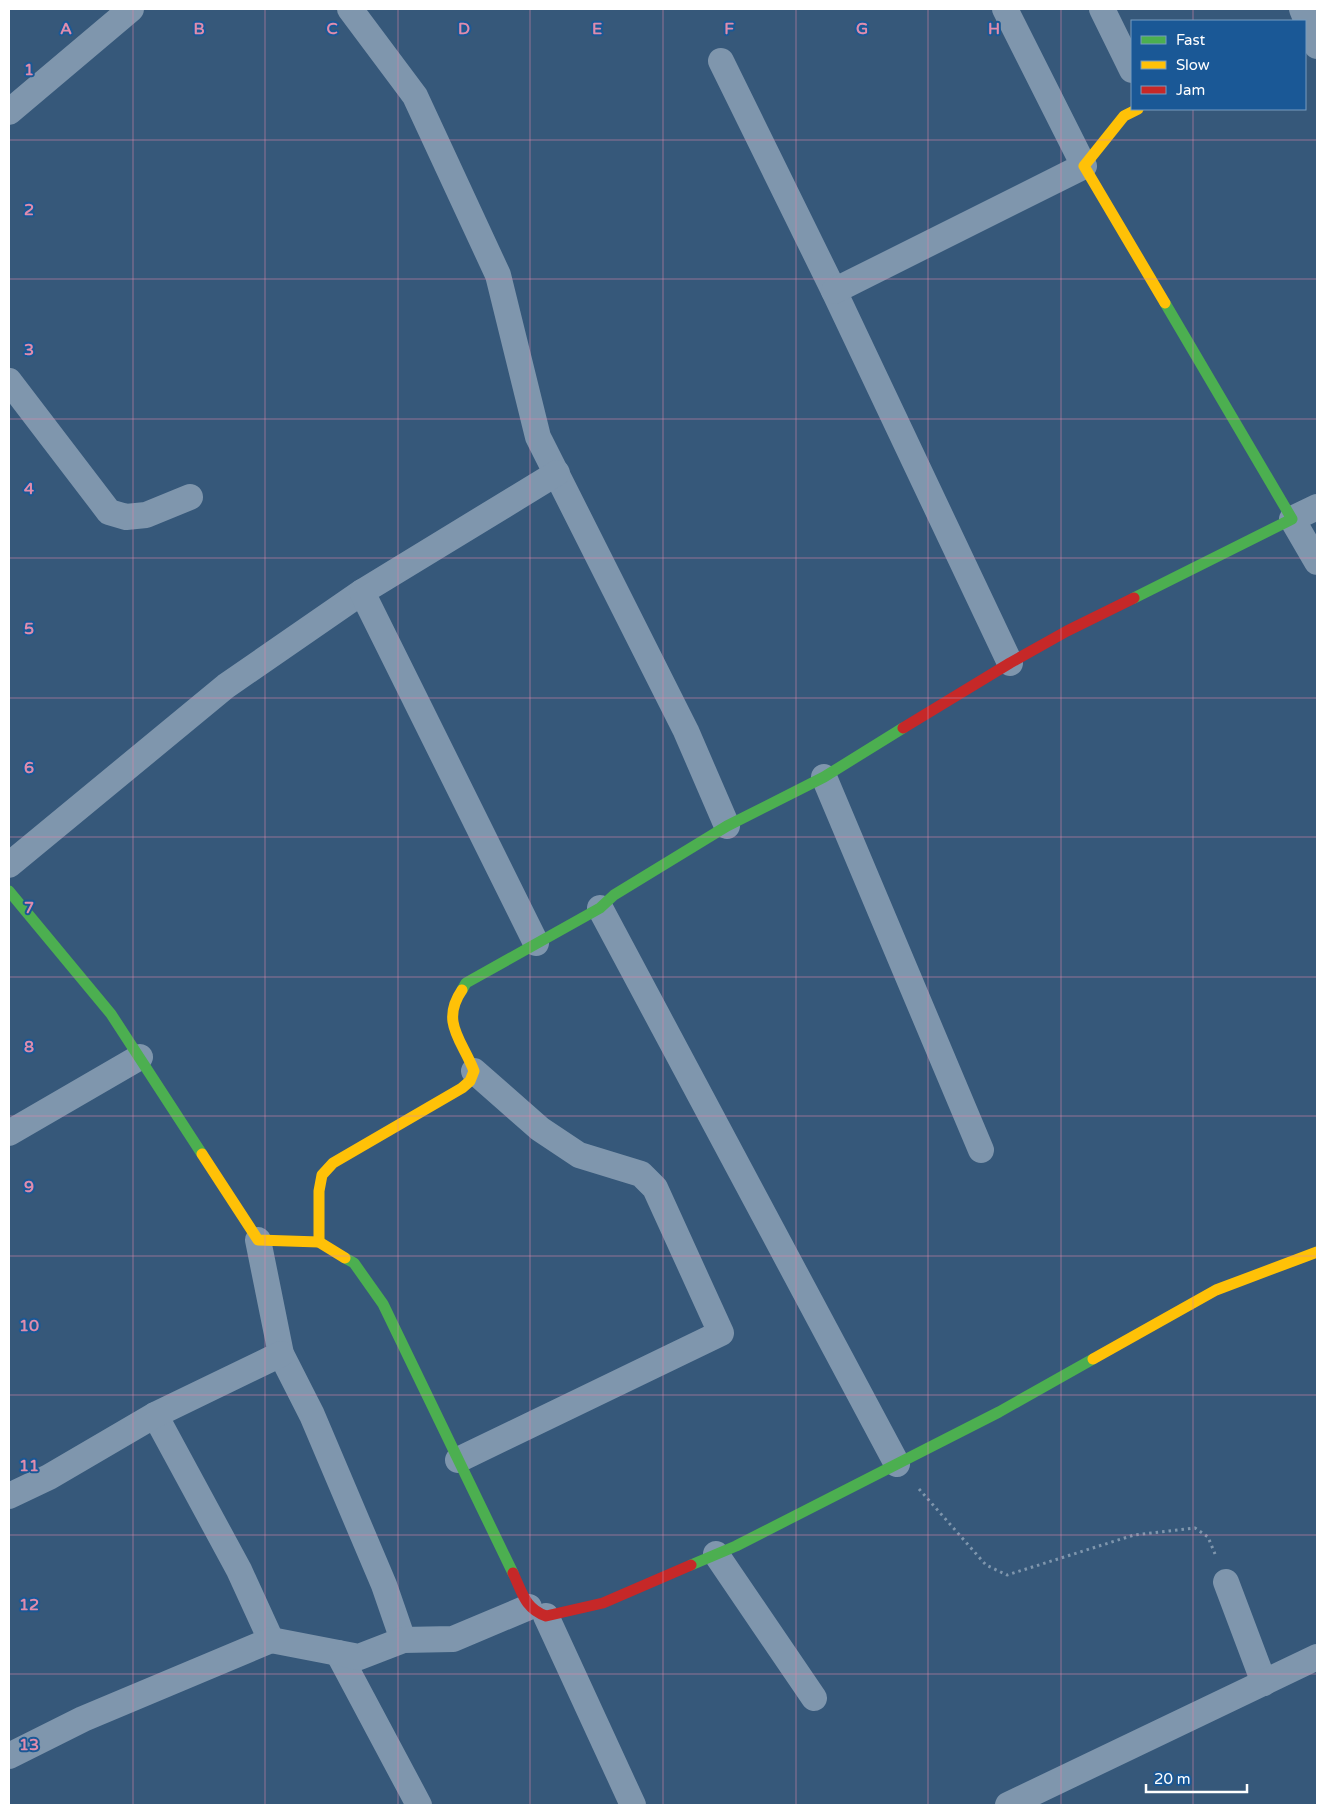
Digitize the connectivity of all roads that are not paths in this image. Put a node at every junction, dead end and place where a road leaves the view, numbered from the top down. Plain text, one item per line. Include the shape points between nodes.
1 (131, 9) edge
2 (350, 9) edge
3 (1005, 9) edge
4 (1102, 9) edge
5 (1306, 14) edge
6 (1317, 46) edge
7 (721, 61) dead end
8 (1131, 68) edge
9 (1136, 110) edge
10 (9, 111) edge
11 (1084, 166) junction
12 (834, 291) junction
13 (9, 381) edge
14 (557, 473) junction
15 (190, 497) dead end
16 (1317, 507) edge
17 (1292, 519) junction
18 (1317, 562) edge
19 (362, 592) junction
20 (1010, 663) junction
21 (824, 777) junction
22 (727, 826) junction
23 (9, 865) edge
24 (9, 891) edge
25 (600, 908) junction
26 (536, 943) junction
27 (140, 1058) junction
28 (474, 1071) junction
29 (9, 1133) edge
30 (981, 1150) dead end
31 (258, 1240) junction
32 (319, 1242) junction
33 (1317, 1252) edge
34 (281, 1354) junction
35 (155, 1415) junction
36 (458, 1460) junction
37 (897, 1464) junction
38 (9, 1496) edge
39 (716, 1554) junction
40 (1226, 1582) road end
41 (538, 1612) junction
42 (271, 1640) junction
43 (403, 1640) junction
44 (338, 1653) junction
45 (1317, 1657) edge
46 (1264, 1682) junction
47 (814, 1698) dead end
48 (9, 1756) edge
49 (419, 1805) edge
50 (633, 1805) edge
51 (1008, 1805) edge

1 - 10 street
2 - 14 street via 415,96 498,275 538,437
3 - 11 street
4 - 8 street
5 - 6 street
7 - 12 street
9 - 11 street via 1124,116
11 - 12 street
11 - 17 street
12 - 20 street
13 - 15 street via 109,512 126,517 146,515
14 - 19 street
14 - 22 street via 686,730
16 - 17 street
17 - 18 street
17 - 20 street via 1067,631
19 - 23 street via 226,686
19 - 26 street
20 - 21 street
21 - 22 street
21 - 30 street
22 - 25 street via 614,895
24 - 27 street via 111,1014
25 - 26 street
25 - 37 street
26 - 28 street via 466,984 454,1002 452,1024
27 - 29 street
27 - 31 street
28 - 32 street via 462,1088 333,1163 322,1175
28 - 36 street via 540,1129 579,1155 641,1174 655,1188 721,1333
31 - 32 street
31 - 34 street
32 - 36 street via 354,1263 383,1304
33 - 37 street via 1216,1290 999,1412
34 - 35 street
34 - 43 street via 312,1415 384,1585
35 - 38 street via 49,1477
35 - 42 street via 239,1570
36 - 41 street
37 - 39 street
39 - 41 street via 603,1603
39 - 47 street
40 - 46 street
41 - 43 street via 453,1639
41 - 50 street
42 - 44 street
42 - 48 street via 83,1720
43 - 44 street via 359,1657
44 - 49 street
45 - 46 street
46 - 51 street

